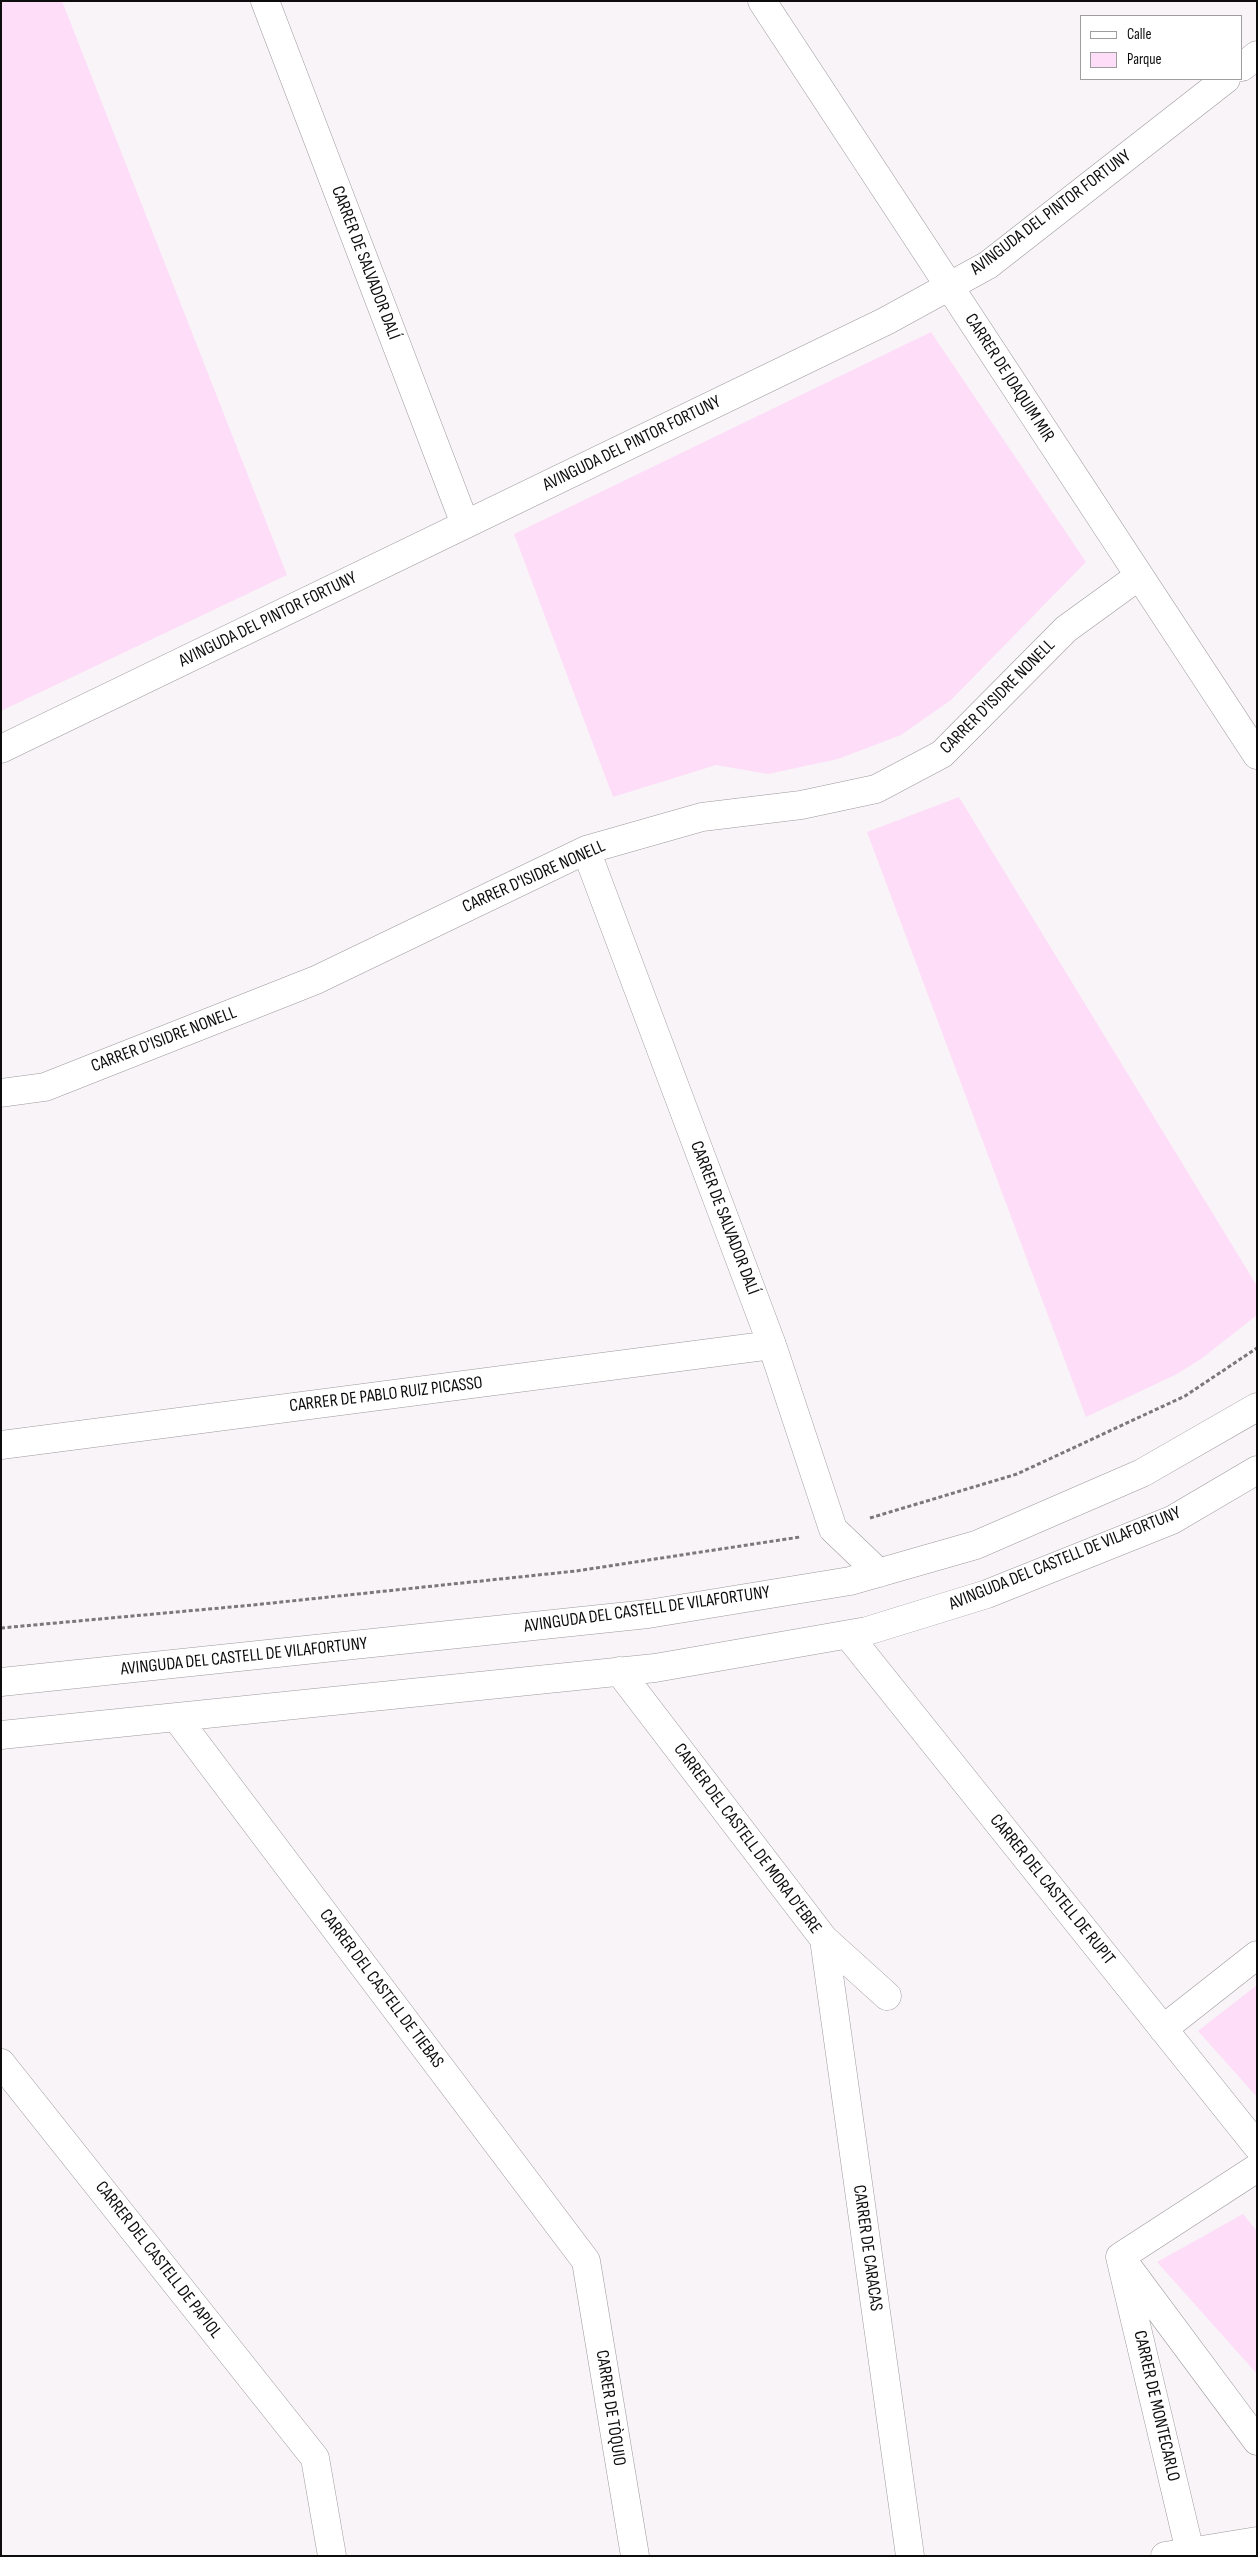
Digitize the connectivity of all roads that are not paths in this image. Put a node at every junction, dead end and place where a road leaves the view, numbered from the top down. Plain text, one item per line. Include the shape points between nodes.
1 (265, 1) edge
2 (762, 1) edge
3 (1257, 55) edge
4 (1243, 66) edge
5 (1225, 80) edge
6 (949, 287) junction
7 (465, 524) junction
8 (1139, 576) junction
9 (1, 749) edge
10 (1257, 755) edge
11 (586, 850) junction
12 (1, 1093) edge
13 (772, 1344) junction
14 (1257, 1407) edge
15 (1, 1445) edge
16 (1257, 1470) edge
17 (879, 1572) junction
18 (848, 1634) junction
19 (619, 1671) junction
20 (1, 1682) edge
21 (176, 1717) junction
22 (1, 1735) edge
23 (824, 1939) junction
24 (1257, 1955) edge
25 (886, 1996) dead end
26 (1163, 2028) junction
27 (1, 2063) edge
28 (1257, 2146) edge
29 (1257, 2168) edge
30 (1120, 2256) junction
31 (586, 2261) joint
32 (1257, 2441) edge
33 (1257, 2541) edge
34 (1182, 2554) edge
35 (332, 2556) edge
36 (635, 2556) edge
37 (910, 2556) edge

1 - 7 street, CARRER DE SALVADOR DALÍ
2 - 6 street, CARRER DE JOAQUIM MIR
3 - 4 street
5 - 6 street, AVINGUDA DEL PINTOR FORTUNY via 988,265
6 - 7 street, AVINGUDA DEL PINTOR FORTUNY via 886,321
6 - 8 street, CARRER DE JOAQUIM MIR
7 - 9 street, AVINGUDA DEL PINTOR FORTUNY
8 - 10 street, CARRER DE JOAQUIM MIR
8 - 11 street, CARRER D'ISIDRE NONELL via 1066,629 942,754 876,789 802,805 702,817
11 - 12 street, CARRER D'ISIDRE NONELL via 316,980 45,1087
11 - 13 street, CARRER DE SALVADOR DALÍ
13 - 15 street, CARRER DE PABLO RUIZ PICASSO
13 - 17 street, CARRER DE SALVADOR DALÍ via 833,1529
14 - 17 street, AVINGUDA DEL CASTELL DE VILAFORTUNY via 1142,1473 976,1545
16 - 18 street, AVINGUDA DEL CASTELL DE VILAFORTUNY via 1172,1520 987,1594 868,1631
17 - 20 street, AVINGUDA DEL CASTELL DE VILAFORTUNY via 850,1581 648,1614
18 - 19 street, AVINGUDA DEL CASTELL DE VILAFORTUNY via 655,1668
18 - 26 street, CARRER DEL CASTELL DE RUPIT
19 - 21 street, AVINGUDA DEL CASTELL DE VILAFORTUNY
19 - 23 street, CARRER DEL CASTELL DE MORA D'EBRE
21 - 22 street, AVINGUDA DEL CASTELL DE VILAFORTUNY
21 - 31 street, CARRER DEL CASTELL DE TIEBAS
23 - 25 street, CARRER DEL CASTELL DE MORA D'EBRE
23 - 37 street, CARRER DE CARACAS
24 - 26 street
26 - 28 street, CARRER DEL CASTELL DE RUPIT
27 - 35 street, CARRER DEL CASTELL DE PAPIOL via 315,2458
29 - 30 street
30 - 32 street
30 - 34 street, CARRER DE MONTECARLO
31 - 36 street, CARRER DE TÒQUIO
33 - 34 street

